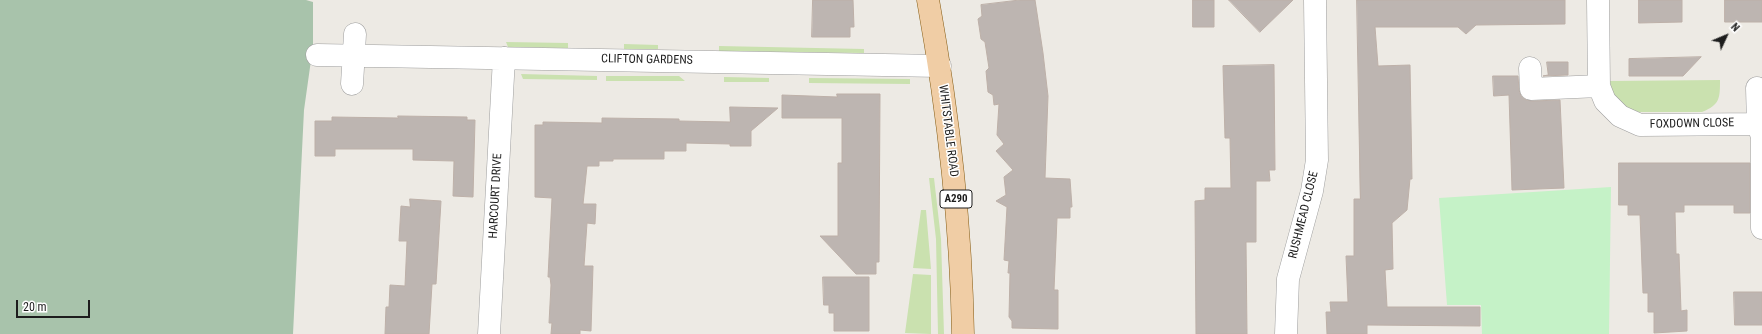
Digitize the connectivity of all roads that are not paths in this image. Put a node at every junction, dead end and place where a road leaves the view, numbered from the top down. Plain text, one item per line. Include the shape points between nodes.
1 (928, 0) edge
2 (1315, 0) edge
3 (1598, 0) edge
4 (355, 34) dead end
5 (317, 54) dead end
6 (354, 55) junction
7 (504, 58) junction
8 (940, 66) junction
9 (1530, 68) dead end
10 (352, 84) dead end
11 (1599, 86) junction
12 (1757, 88) dead end
13 (1758, 124) junction
14 (1762, 228) edge
15 (489, 334) edge
16 (963, 334) edge
17 (1286, 334) edge

1 - 8 main road, WHITSTABLE ROAD / A290
2 - 17 street, RUSHMEAD CLOSE via 1317,160 1312,191 1288,279
3 - 11 street, FOXDOWN CLOSE
4 - 6 street
5 - 6 street, CLIFTON GARDENS
6 - 7 street, CLIFTON GARDENS
6 - 10 street
7 - 8 street, CLIFTON GARDENS
7 - 15 street, HARCOURT DRIVE
8 - 16 main road, WHITSTABLE ROAD / A290 via 955,180
9 - 11 street via 1531,89
11 - 13 street, FOXDOWN CLOSE via 1605,101 1620,116 1640,125
12 - 13 street
13 - 14 street via 1762,137

